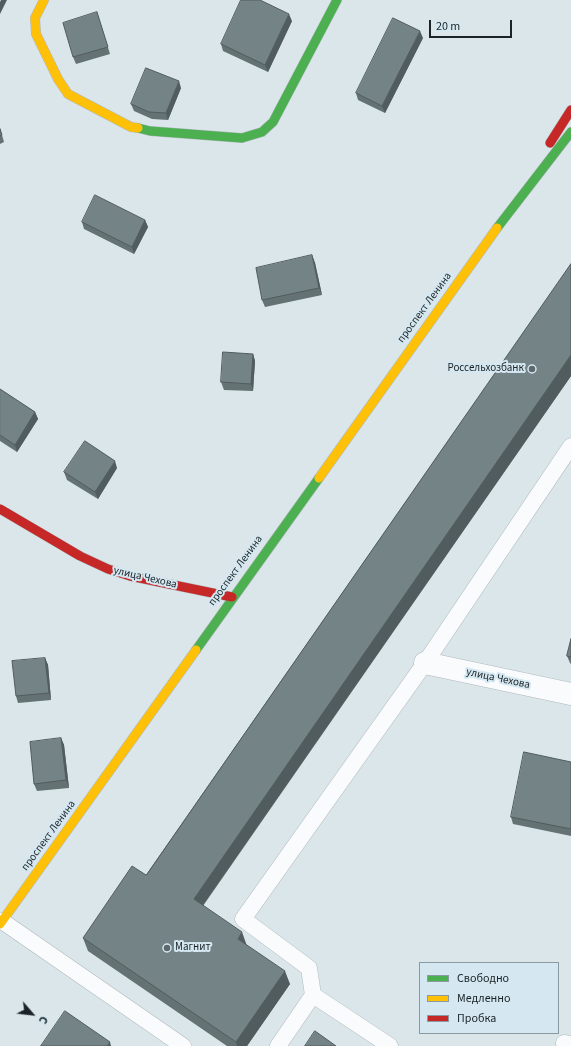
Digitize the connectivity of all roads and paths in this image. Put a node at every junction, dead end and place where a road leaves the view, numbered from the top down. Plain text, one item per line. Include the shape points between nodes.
1 (44, 0) edge
2 (337, 0) edge
3 (571, 110) edge
4 (571, 132) edge
5 (493, 234) junction
6 (571, 446) edge
7 (0, 509) edge
8 (232, 597) junction
9 (425, 662) junction
10 (571, 694) edge
11 (1, 922) edge
12 (313, 995) junction
13 (183, 1046) edge
14 (278, 1046) edge
15 (390, 1046) edge

1 - 2 main road via 35,18 36,34 68,94 131,127 150,131 242,138 262,132 272,122
3 - 5 main road, проспект Ленина
4 - 5 main road, проспект Ленина
5 - 8 main road, проспект Ленина
6 - 9 lane
7 - 8 main road, улица Чехова via 80,556 108,569
8 - 11 main road, проспект Ленина
9 - 10 street, улица Чехова
9 - 12 lane via 243,919 309,968
11 - 13 lane
12 - 14 lane
12 - 15 lane

